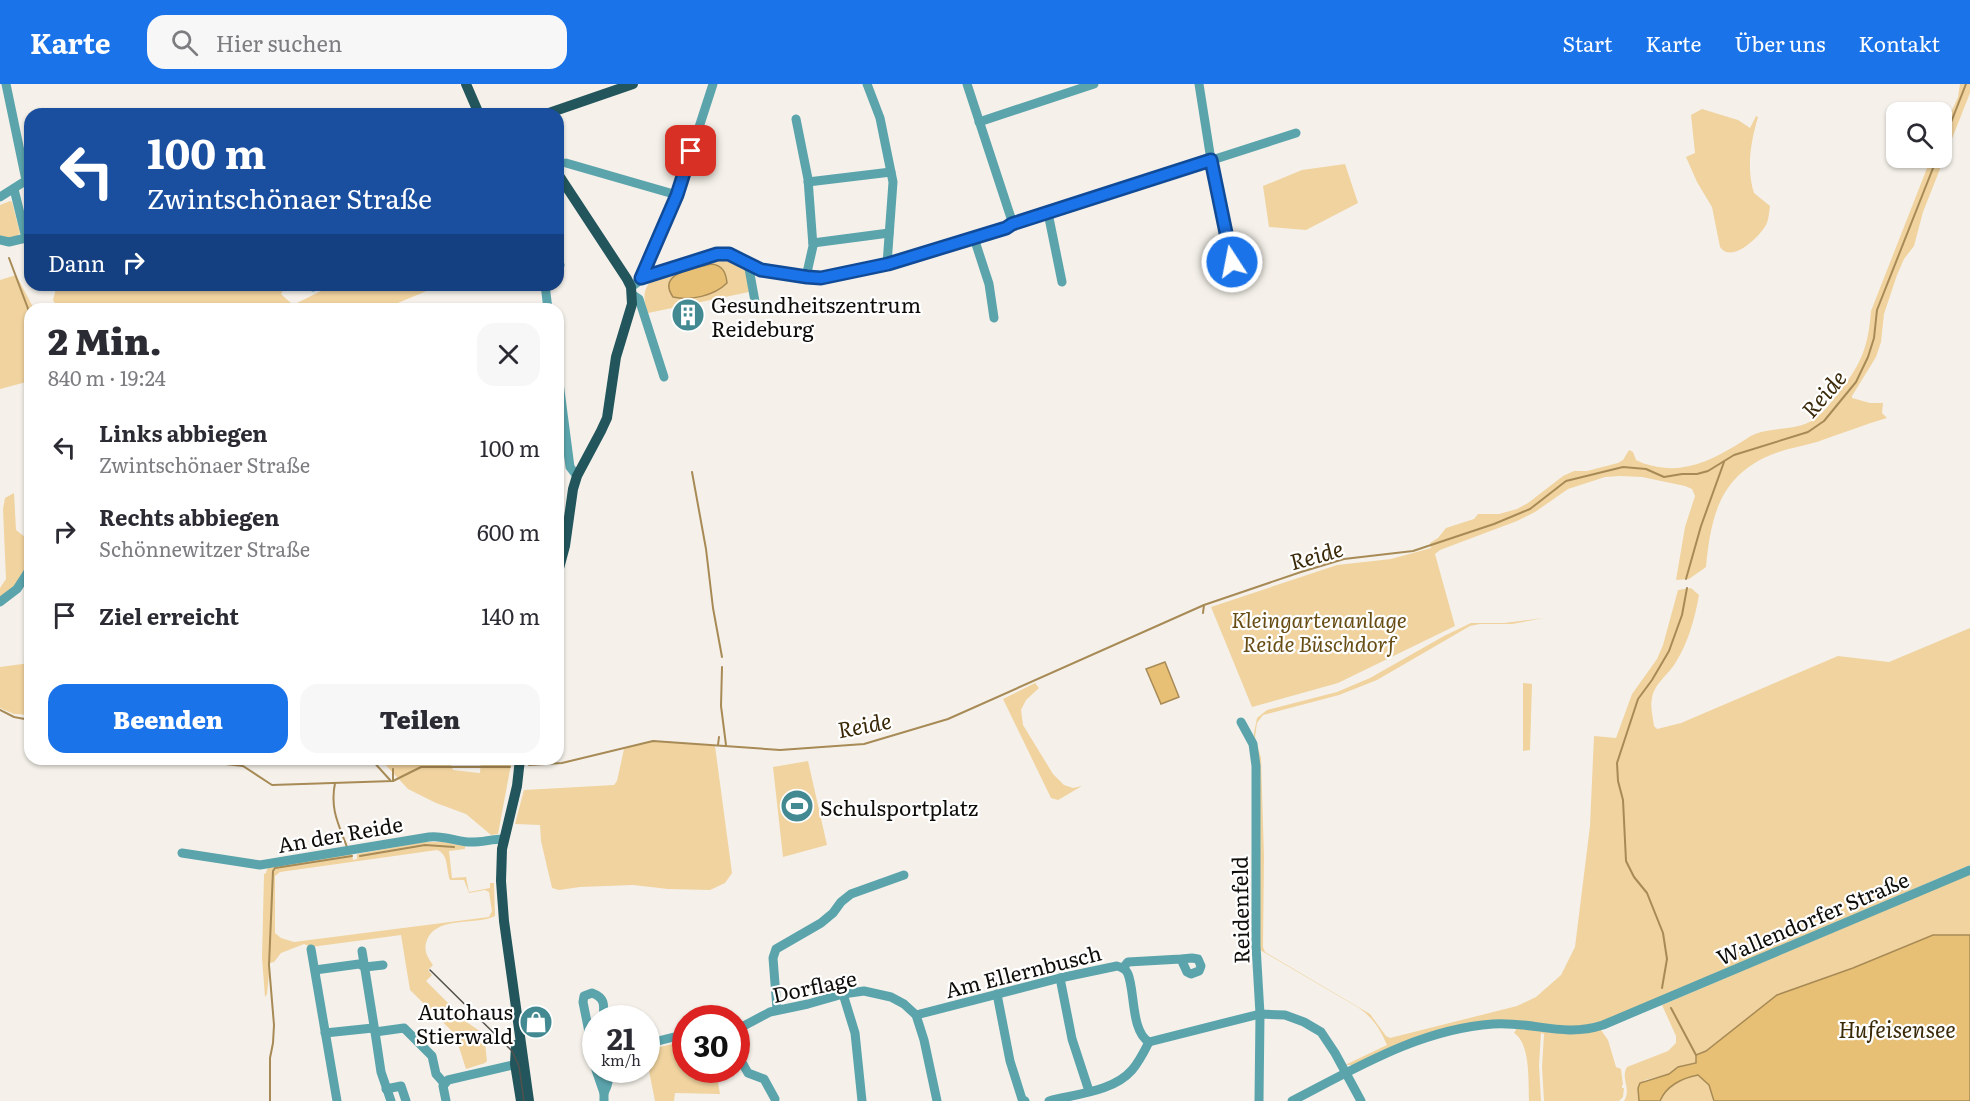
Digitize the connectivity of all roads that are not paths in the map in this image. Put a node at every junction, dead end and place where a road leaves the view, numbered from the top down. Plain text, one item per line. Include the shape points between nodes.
1 (6, 84) edge
2 (466, 84) edge
3 (633, 84) edge
4 (713, 84) edge
5 (867, 84) edge
6 (967, 84) edge
7 (1094, 84) edge
8 (1199, 84) edge
9 (476, 108) edge
10 (563, 108) edge
11 (796, 118) dead end
12 (979, 122) junction
13 (1296, 133) dead end
14 (1211, 160) junction
15 (24, 162) edge
16 (566, 163) dead end
17 (891, 172) junction
18 (24, 182) edge
19 (808, 182) junction
20 (564, 183) edge
21 (14, 189) junction
22 (677, 195) junction
23 (0, 197) edge
24 (1048, 213) junction
25 (24, 224) edge
26 (1012, 224) junction
27 (890, 233) junction
28 (974, 238) junction
29 (24, 239) edge
30 (0, 240) edge
31 (813, 243) junction
32 (1232, 262) dead end
33 (748, 263) junction
34 (888, 264) junction
35 (807, 277) junction
36 (641, 278) junction
37 (1062, 282) dead end
38 (632, 291) junction
39 (756, 307) dead end
40 (994, 318) dead end
41 (664, 377) dead end
42 (564, 420) edge
43 (577, 476) junction
44 (564, 550) edge
45 (24, 577) edge
46 (0, 602) edge
47 (1241, 722) dead end
48 (519, 765) edge
49 (503, 839) junction
50 (182, 854) dead end
51 (1970, 870) edge
52 (904, 875) dead end
53 (311, 949) dead end
54 (362, 951) dead end
55 (1181, 959) dead end
56 (383, 965) dead end
57 (365, 967) junction
58 (1123, 968) junction
59 (315, 970) junction
60 (1060, 978) junction
61 (843, 994) junction
62 (997, 994) junction
63 (584, 1005) edge
64 (604, 1005) edge
65 (777, 1010) junction
66 (1260, 1014) junction
67 (916, 1015) junction
68 (750, 1023) edge
69 (374, 1030) junction
70 (325, 1034) junction
71 (1149, 1042) junction
72 (520, 1063) junction
73 (1346, 1073) junction
74 (750, 1074) edge
75 (444, 1083) junction
76 (386, 1089) junction
77 (1089, 1091) junction
78 (775, 1099) dead end
79 (337, 1101) edge
80 (391, 1101) edge
81 (406, 1101) edge
82 (446, 1101) edge
83 (521, 1101) edge
84 (529, 1101) edge
85 (862, 1101) edge
86 (937, 1101) edge
87 (1025, 1101) edge
88 (1049, 1101) edge
89 (1259, 1101) edge
90 (1292, 1101) edge
91 (1361, 1101) edge

1 - 15 street
2 - 9 main road
3 - 10 main road
4 - 22 street
5 - 17 street via 880,118
6 - 12 street
7 - 12 street
8 - 14 street
11 - 19 street
12 - 26 street
13 - 14 street
14 - 24 street
14 - 32 street
16 - 22 street
17 - 19 street
17 - 27 street
18 - 21 street
19 - 31 street
20 - 38 main road
21 - 23 street
21 - 25 street
22 - 36 street
24 - 26 street
24 - 37 street
26 - 28 street
27 - 31 street
27 - 34 street
28 - 34 street
28 - 40 street via 989,284
29 - 30 street
31 - 35 street
33 - 35 street via 761,270
33 - 36 street via 729,254 717,254
33 - 39 street
34 - 35 street via 821,278
36 - 38 street
38 - 41 street via 639,299
38 - 43 main road via 607,418
42 - 43 street via 570,466
43 - 44 main road
45 - 46 street
47 - 66 street, Reidenfeld via 1253,744 1256,766
48 - 49 main road
49 - 50 street, An der Reide via 470,843 436,836 261,865
49 - 72 main road via 502,900
51 - 73 street, Wallendorfer Straße via 1610,1022 1570,1031 1513,1024 1478,1025 1411,1043
52 - 65 street via 851,894 821,923 776,949 773,958
53 - 59 street
54 - 57 street
55 - 58 street via 1128,962
56 - 57 street
57 - 59 street via 358,964
57 - 69 street
58 - 60 street, Am Ellernbusch
58 - 71 street, Am Ellernbusch via 1128,974 1144,1040
59 - 70 street
60 - 62 street, Am Ellernbusch
60 - 77 street via 1072,1039
61 - 65 street, Dorflage
61 - 67 street, Dorflage via 864,991 891,997
61 - 85 street via 855,1033
62 - 67 street, Am Ellernbusch
62 - 87 street via 1010,1061
63 - 64 street via 584,996 592,993 602,998
65 - 68 street, Dorflage
66 - 71 street
66 - 73 street via 1285,1015 1321,1032
66 - 89 street, Reidenfeld
67 - 86 street
69 - 70 street
69 - 75 street via 404,1028 432,1056 436,1074
69 - 76 street
70 - 79 street
71 - 77 street via 1131,1072
72 - 75 street
72 - 83 main road
72 - 84 main road
73 - 90 street, Wallendorfer Straße
73 - 91 street
74 - 78 street via 764,1079
75 - 82 street
76 - 80 street
76 - 81 street via 401,1086
77 - 88 street

